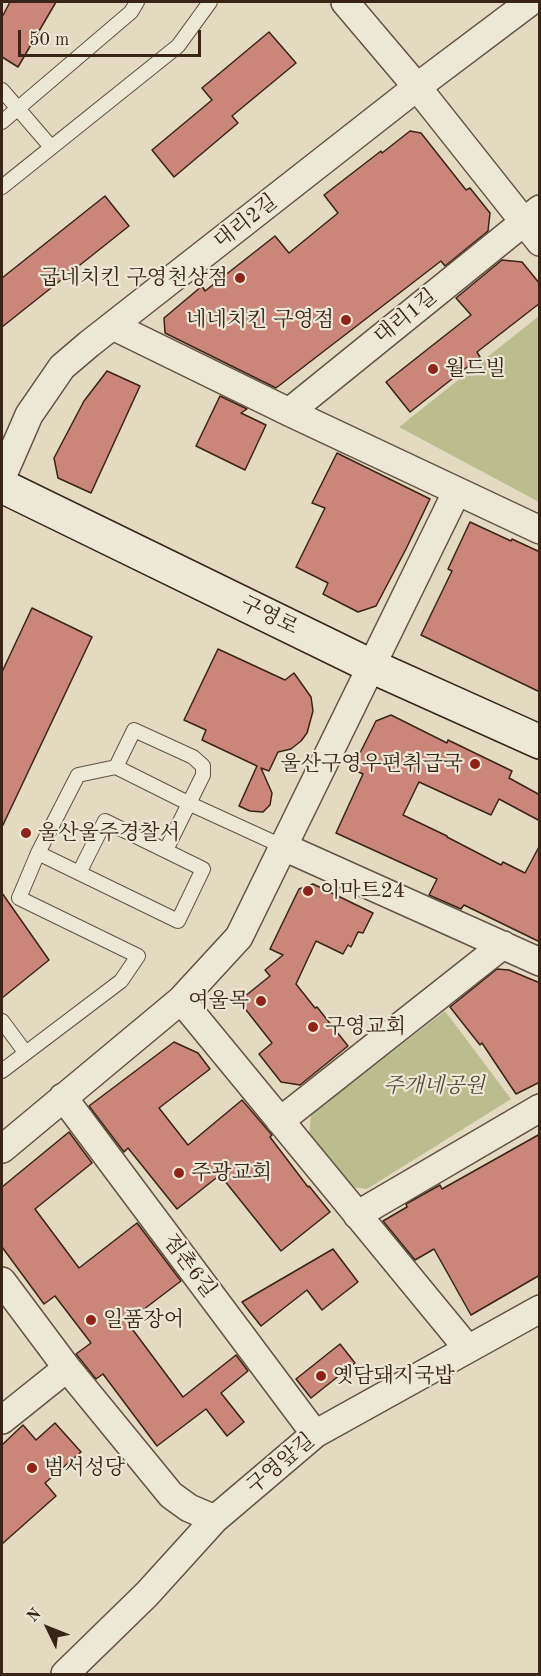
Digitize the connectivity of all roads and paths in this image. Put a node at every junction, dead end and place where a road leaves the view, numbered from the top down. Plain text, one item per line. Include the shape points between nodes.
1 (137, 2) edge
2 (210, 2) edge
3 (345, 2) edge
4 (530, 2) edge
5 (417, 87) junction
6 (2, 90) edge
7 (18, 108) junction
8 (2, 122) edge
9 (51, 147) junction
10 (2, 187) edge
11 (534, 224) edge
12 (113, 326) junction
13 (289, 412) junction
14 (2, 477) edge
15 (2, 486) edge
16 (457, 491) junction
17 (540, 530) edge
18 (371, 666) junction
19 (540, 742) edge
20 (116, 767) junction
21 (188, 803) junction
22 (284, 847) junction
23 (166, 850) junction
24 (38, 853) junction
25 (79, 873) junction
26 (503, 945) junction
27 (540, 962) edge
28 (181, 1000) junction
29 (2, 1020) edge
30 (26, 1052) junction
31 (2, 1071) edge
32 (63, 1097) junction
33 (540, 1108) edge
34 (280, 1120) junction
35 (2, 1149) edge
36 (357, 1215) junction
37 (2, 1281) edge
38 (540, 1309) edge
39 (468, 1349) junction
40 (67, 1368) junction
41 (2, 1420) edge
42 (315, 1434) junction
43 (215, 1519) junction
44 (65, 1674) edge

1 - 7 lane via 131,12
2 - 9 lane via 178,46
3 - 5 street, 대리1길
4 - 5 street, 대리2길
5 - 11 street, 대리1길
5 - 12 street, 대리2길
6 - 7 lane
7 - 8 lane
7 - 9 lane
9 - 10 lane
11 - 13 street, 대리1길
12 - 13 street
12 - 14 street, 대리2길 via 62,367 29,415
13 - 16 street
15 - 18 main road, 구영로
16 - 17 street
16 - 18 street
18 - 19 main road, 구영로
18 - 22 street
20 - 21 lane
20 - 21 lane via 134,730 193,757 203,766 203,775
20 - 24 lane via 78,775
21 - 22 lane
21 - 23 lane
22 - 26 street
22 - 28 street via 239,937
23 - 25 lane via 105,821
23 - 25 lane via 203,869 178,921
24 - 25 lane
24 - 30 lane via 19,898 138,956 121,981
26 - 27 street
26 - 34 street
28 - 32 street
28 - 34 street
29 - 30 lane
30 - 31 lane
32 - 35 street
32 - 42 street, 점촌6길
33 - 36 street
34 - 36 street
36 - 39 street
37 - 40 street
38 - 39 street, 구영앞길
39 - 42 street, 구영앞길
40 - 41 street
40 - 43 street via 171,1495
42 - 43 street, 구영앞길
43 - 44 street, 구영앞길 via 147,1594

